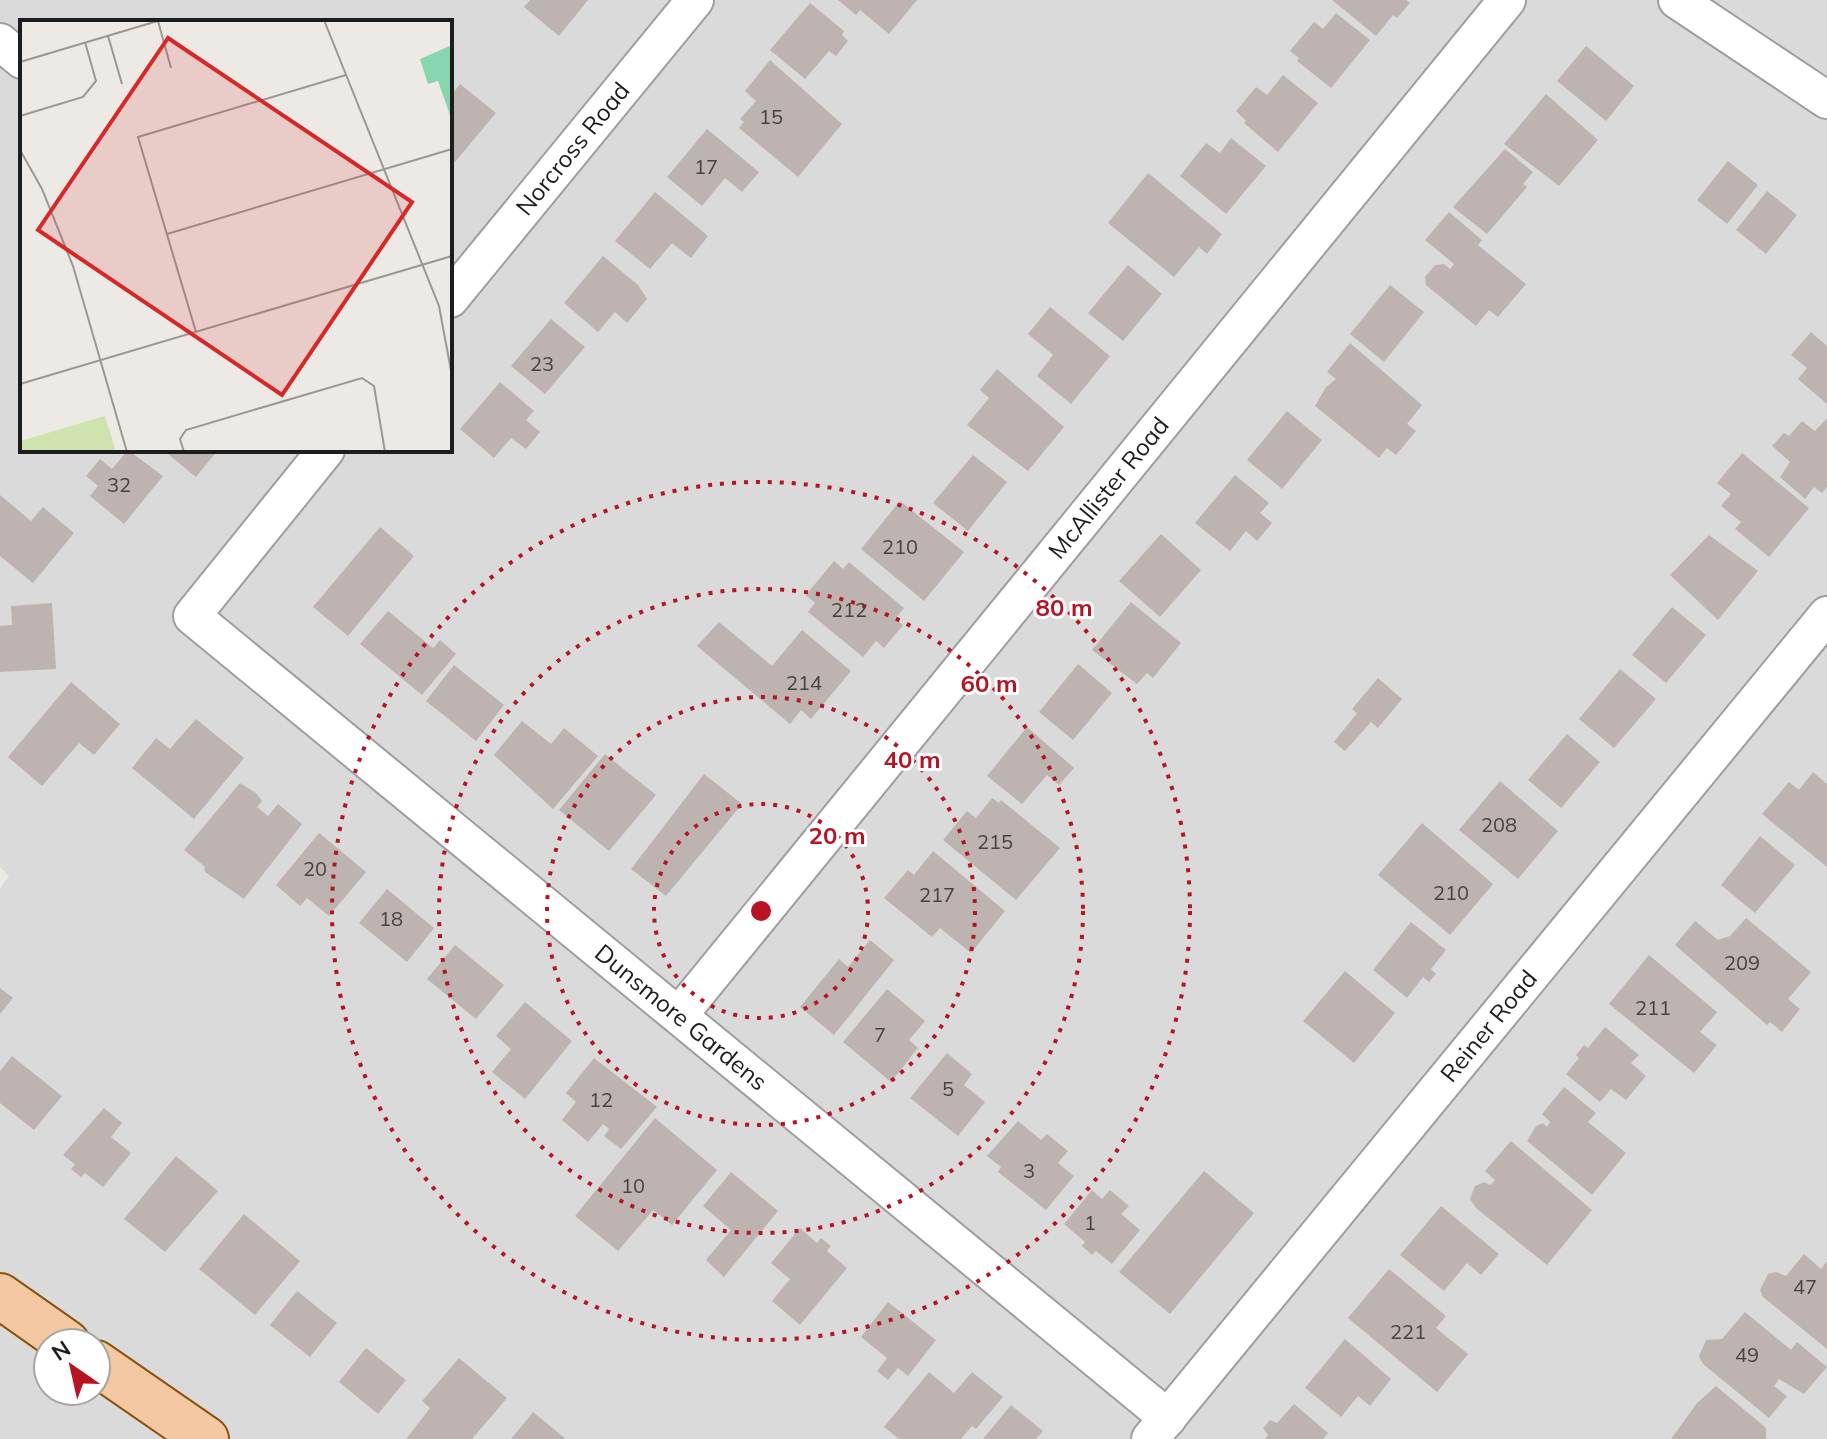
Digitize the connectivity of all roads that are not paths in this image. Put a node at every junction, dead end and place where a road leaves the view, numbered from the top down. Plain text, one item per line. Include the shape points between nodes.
1 (695, 0) edge
2 (1507, 0) edge
3 (1677, 0) edge
4 (0, 42) edge
5 (20, 58) edge
6 (1827, 100) edge
7 (452, 297) edge
8 (324, 452) edge
9 (1827, 615) edge
10 (679, 1015) junction
11 (0, 1296) edge
12 (44, 1327) edge
13 (112, 1374) edge
14 (1159, 1429) edge
15 (206, 1439) edge

1 - 7 street, Norcross Road
2 - 10 street, McAllister Road
3 - 6 street
4 - 5 street
8 - 10 street, Dunsmore Gardens via 192,616
9 - 14 street, Reiner Road
10 - 14 street, Dunsmore Gardens
11 - 12 main road
13 - 15 main road

